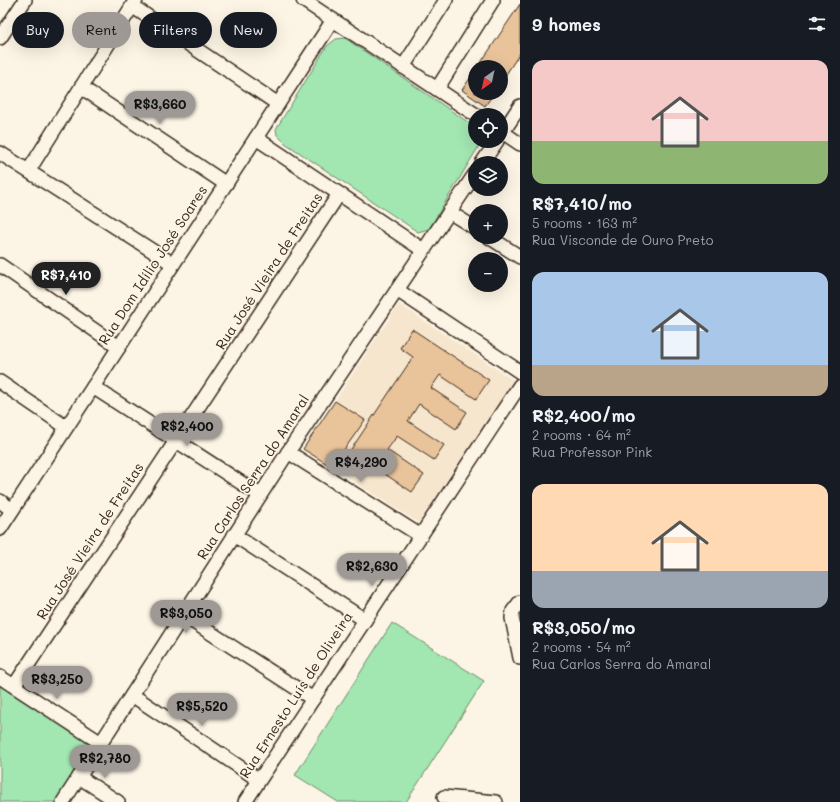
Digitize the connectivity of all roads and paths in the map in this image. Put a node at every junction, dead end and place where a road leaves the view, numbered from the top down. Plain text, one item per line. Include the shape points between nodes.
1 (25, 0) edge
2 (303, 0) edge
3 (446, 0) edge
4 (493, 0) edge
5 (134, 3) edge
6 (333, 20) junction
7 (0, 38) edge
8 (403, 67) junction
9 (81, 87) junction
10 (437, 89) junction
11 (278, 104) junction
12 (520, 106) edge
13 (468, 110) edge
14 (508, 123) edge
15 (256, 138) junction
16 (508, 139) edge
17 (520, 144) edge
18 (0, 153) edge
19 (28, 170) junction
20 (226, 184) junction
21 (468, 184) edge
22 (339, 194) junction
23 (449, 212) junction
24 (468, 224) edge
25 (500, 244) edge
26 (423, 250) junction
27 (520, 257) edge
28 (173, 264) junction
29 (0, 265) edge
30 (397, 290) junction
31 (119, 347) junction
32 (520, 372) edge
33 (0, 382) edge
34 (520, 385) edge
35 (93, 387) junction
36 (66, 427) junction
37 (176, 441) junction
38 (288, 452) junction
39 (260, 495) junction
40 (0, 501) edge
41 (12, 510) junction
42 (0, 528) edge
43 (234, 535) junction
44 (420, 536) junction
45 (520, 602) edge
46 (183, 615) junction
47 (365, 620) junction
48 (520, 658) edge
49 (0, 677) edge
50 (14, 686) junction
51 (132, 695) junction
52 (313, 699) junction
53 (101, 743) junction
54 (79, 777) junction
55 (259, 780) junction
56 (444, 797) dead end
57 (63, 802) edge
58 (118, 802) edge
59 (245, 802) edge
60 (496, 802) edge

1 - 7 street
2 - 6 street
3 - 8 street
4 - 10 street
5 - 9 street
5 - 11 street
6 - 8 street
6 - 11 street, Rua Dom Idílio José Soares
8 - 10 street
9 - 19 street
9 - 20 street
10 - 13 street
11 - 15 street, Rua Dom Idílio José Soares
12 - 14 street
15 - 20 street, Rua Dom Idílio José Soares
15 - 22 street
16 - 17 street
18 - 19 street
19 - 28 street
20 - 28 street, Rua Dom Idílio José Soares
21 - 23 street, Rua Carlos Serra do Amaral
22 - 26 street
22 - 37 street, Rua José Vieira de Freitas
23 - 24 street
23 - 26 street, Rua Carlos Serra do Amaral
25 - 27 street
26 - 30 street, Rua Carlos Serra do Amaral
28 - 31 street, Rua Dom Idílio José Soares
29 - 31 street
30 - 32 street
30 - 38 street, Rua Carlos Serra do Amaral
31 - 35 street, Rua Dom Idílio José Soares
33 - 36 street
34 - 44 street, Rua Ernesto Luís de Oliveira
35 - 36 street, Rua Dom Idílio José Soares
35 - 37 street
36 - 41 street, Rua Dom Idílio José Soares
37 - 39 street
37 - 50 street, Rua José Vieira de Freitas
38 - 39 street, Rua Carlos Serra do Amaral
38 - 44 street
39 - 43 street, Rua Carlos Serra do Amaral
40 - 41 street
41 - 42 street, Rua Dom Idílio José Soares
43 - 46 street, Rua Carlos Serra do Amaral
43 - 47 street
44 - 47 street, Rua Ernesto Luís de Oliveira
45 - 48 street via 513,611 512,618
46 - 51 street, Rua Carlos Serra do Amaral
46 - 52 street
47 - 52 street, Rua Ernesto Luís de Oliveira
49 - 50 street
50 - 53 street
51 - 53 street, Rua Carlos Serra do Amaral
51 - 55 street
52 - 55 street, Rua Ernesto Luís de Oliveira
53 - 54 street, Rua Carlos Serra do Amaral
54 - 57 street, Rua Carlos Serra do Amaral
54 - 58 street
55 - 59 street, Rua Ernesto Luís de Oliveira
56 - 60 street

